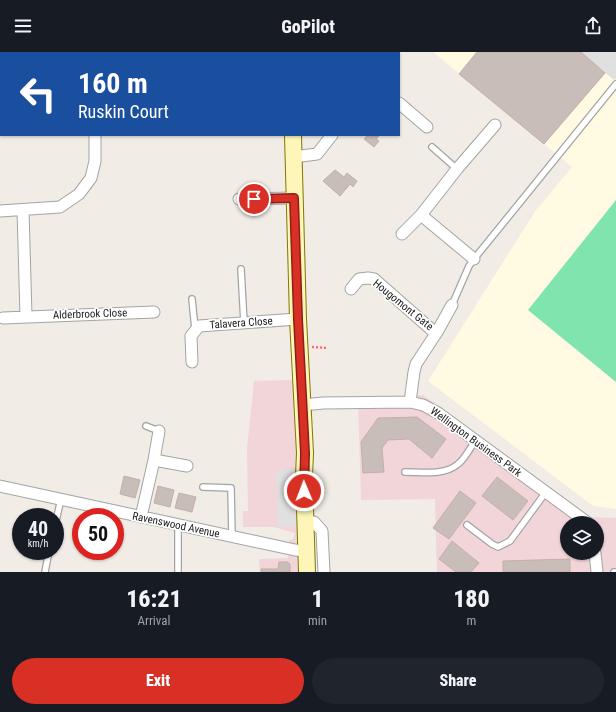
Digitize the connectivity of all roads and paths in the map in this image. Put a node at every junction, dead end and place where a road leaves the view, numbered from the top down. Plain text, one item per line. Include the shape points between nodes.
1 (616, 84) edge
2 (400, 104) edge
3 (495, 125) dead end
4 (427, 126) dead end
5 (95, 136) edge
6 (292, 136) edge
7 (331, 136) edge
8 (432, 147) dead end
9 (293, 157) junction
10 (457, 169) junction
11 (294, 198) junction
12 (239, 199) dead end
13 (23, 210) junction
14 (0, 211) edge
15 (420, 215) junction
16 (402, 234) dead end
17 (474, 259) junction
18 (241, 269) dead end
19 (351, 288) dead end
20 (192, 299) dead end
21 (452, 305) joint
22 (154, 312) dead end
23 (26, 316) junction
24 (4, 318) dead end
25 (298, 319) junction
26 (244, 323) junction
27 (195, 331) junction
28 (437, 332) junction
29 (309, 346) dead end
30 (328, 348) dead end
31 (192, 362) dead end
32 (410, 402) junction
33 (303, 405) junction
34 (146, 426) dead end
35 (160, 431) joint
36 (475, 441) junction
37 (154, 460) junction
38 (187, 466) dead end
39 (405, 472) dead end
40 (0, 486) edge
41 (203, 487) dead end
42 (546, 492) junction
43 (60, 499) junction
44 (58, 508) edge
45 (579, 516) edge
46 (141, 517) junction
47 (305, 522) junction
48 (178, 525) junction
49 (467, 525) dead end
50 (232, 536) junction
51 (306, 551) junction
52 (48, 560) edge
53 (596, 560) edge
54 (45, 572) edge
55 (178, 572) edge
56 (307, 572) edge
57 (324, 572) edge
58 (597, 572) edge

1 - 17 lane
2 - 4 street
3 - 10 street
5 - 13 street via 95,161 91,178 79,194 60,207
6 - 9 main road
7 - 9 street via 317,154
8 - 10 lane
9 - 11 main road
10 - 15 street
11 - 12 street
11 - 25 main road
13 - 14 street
13 - 23 street
15 - 16 street
15 - 17 street
17 - 21 lane
18 - 26 lane
19 - 28 street, Hougomont Gate via 359,279 374,280
20 - 27 lane
21 - 28 street
22 - 23 street, Alderbrook Close
23 - 24 street, Alderbrook Close
25 - 26 street, Talavera Close
25 - 33 main road
26 - 27 street, Talavera Close via 199,326
27 - 31 street, Talavera Close via 191,336
28 - 32 street via 416,364
29 - 30 path
32 - 33 street, Wellington Business Park
32 - 36 street, Wellington Business Park via 438,413
33 - 47 main road
34 - 35 lane
35 - 37 street
36 - 39 lane via 458,464 448,470
36 - 42 street, Wellington Business Park
37 - 38 street
37 - 46 street
40 - 43 street, Ravenswood Avenue
41 - 50 lane via 231,488
42 - 45 street, Wellington Business Park
42 - 49 lane via 510,541 498,547
43 - 44 lane
43 - 46 street, Ravenswood Avenue
46 - 48 street, Ravenswood Avenue
47 - 51 main road
47 - 57 street via 314,522 322,531
48 - 50 street, Ravenswood Avenue
48 - 55 lane
50 - 51 street, Ravenswood Avenue
51 - 56 main road
52 - 54 lane
53 - 58 street

